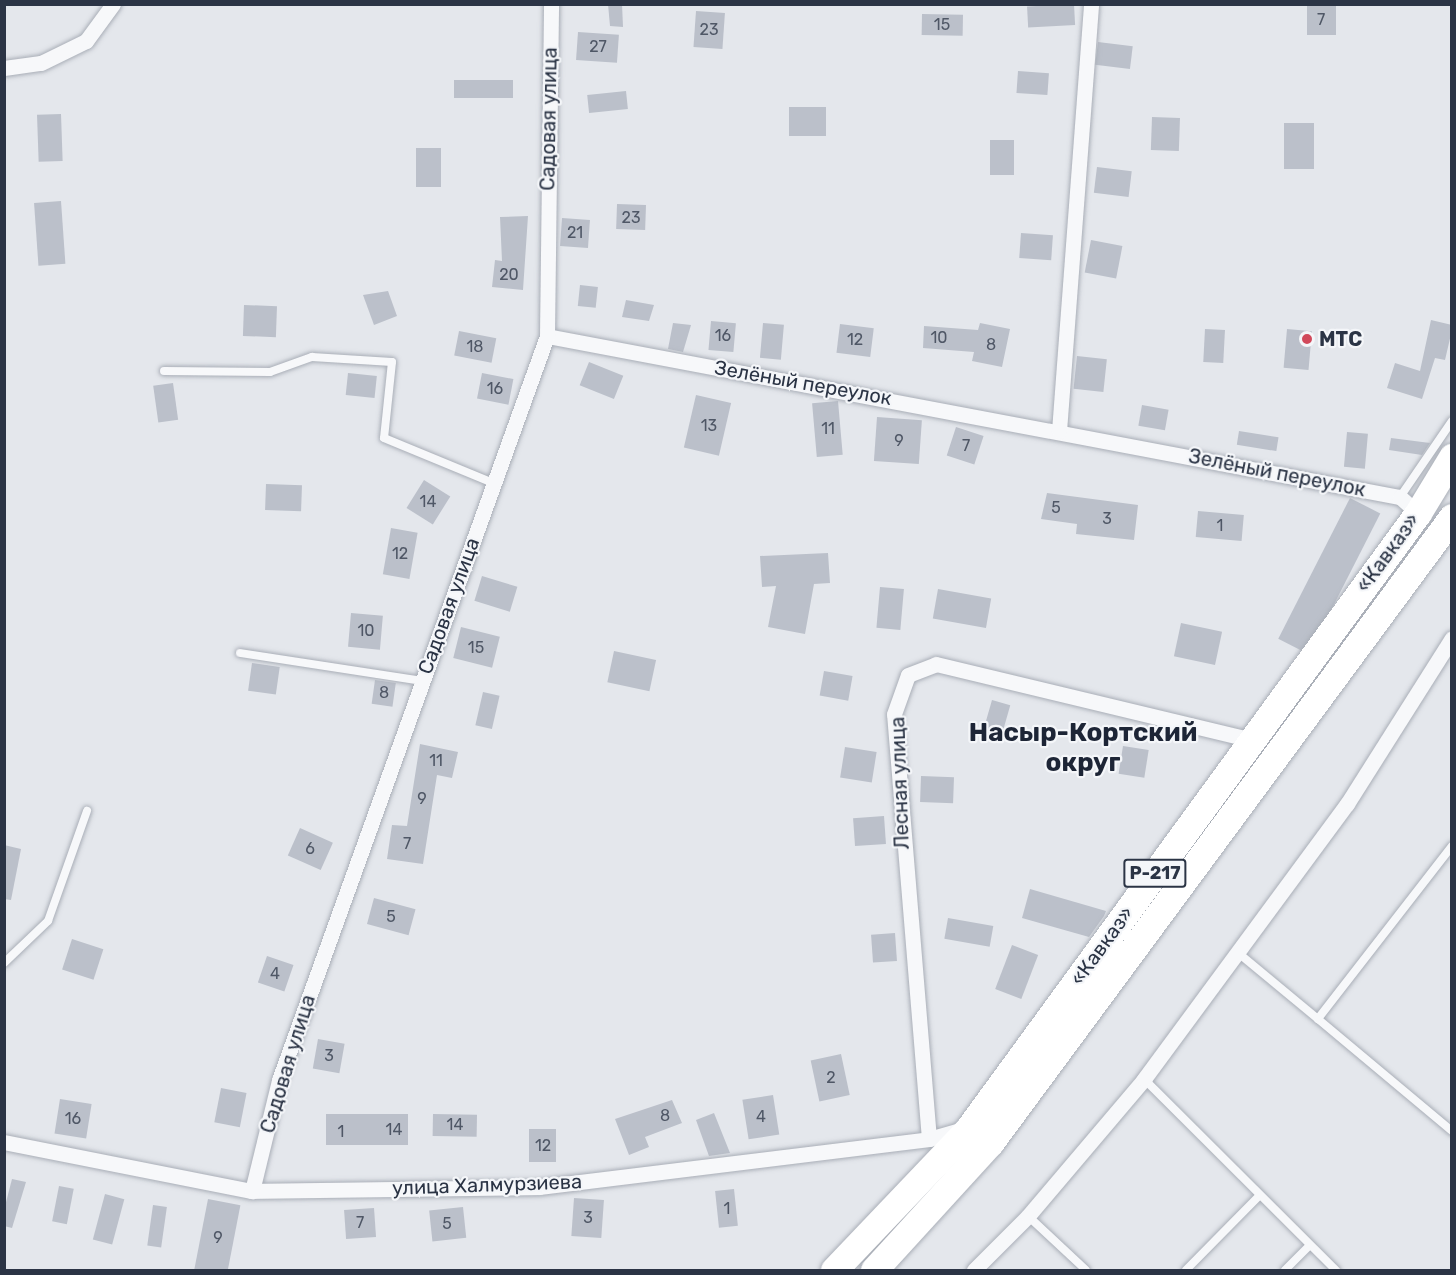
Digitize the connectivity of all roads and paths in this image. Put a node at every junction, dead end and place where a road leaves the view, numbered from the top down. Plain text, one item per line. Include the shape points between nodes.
1 (113, 4) edge
2 (550, 4) edge
3 (1091, 4) edge
4 (4, 68) edge
5 (547, 336) junction
6 (164, 371) dead end
7 (1452, 422) edge
8 (1059, 430) junction
9 (1452, 457) edge
10 (493, 483) junction
11 (1409, 505) junction
12 (1452, 517) edge
13 (1452, 638) edge
14 (240, 653) dead end
15 (422, 681) junction
16 (1253, 740) junction
17 (87, 811) dead end
18 (1452, 846) edge
19 (1237, 952) junction
20 (4, 963) edge
21 (1318, 1019) junction
22 (1144, 1079) junction
23 (969, 1128) junction
24 (1452, 1131) edge
25 (929, 1139) junction
26 (4, 1142) edge
27 (252, 1191) junction
28 (1260, 1194) junction
29 (1028, 1216) junction
30 (1310, 1245) junction
31 (834, 1270) edge
32 (874, 1270) edge
33 (974, 1270) edge
34 (1086, 1270) edge
35 (1185, 1270) edge
36 (1285, 1270) edge
37 (1336, 1270) edge

1 - 4 street via 86,41 41,63
2 - 5 street, Садовая улица
3 - 8 street
5 - 8 street, Зелёный переулок
5 - 10 street, Садовая улица
6 - 10 lane via 270,372 312,357 392,362 384,438
7 - 11 lane
8 - 11 street, Зелёный переулок
9 - 11 highway, «Кавказ» / Р-217
10 - 15 street, Садовая улица
11 - 16 highway, «Кавказ» / Р-217
12 - 32 highway, «Кавказ» / Р-217 via 990,1143
13 - 19 street via 1347,804
14 - 15 lane
15 - 27 street, Садовая улица via 279,1080
16 - 23 highway, «Кавказ» / Р-217
16 - 25 street, Лесная улица via 936,664 908,675 894,714
17 - 20 lane via 48,921
18 - 21 lane
19 - 21 lane
19 - 22 street
21 - 24 lane
22 - 28 lane
22 - 29 street
23 - 25 street, улица Халмурзиева
23 - 31 highway, «Кавказ» / Р-217
25 - 27 street, улица Халмурзиева via 539,1187
26 - 27 street, улица Халмурзиева
28 - 30 lane
28 - 35 lane
29 - 33 street
29 - 34 lane
30 - 36 lane
30 - 37 lane

